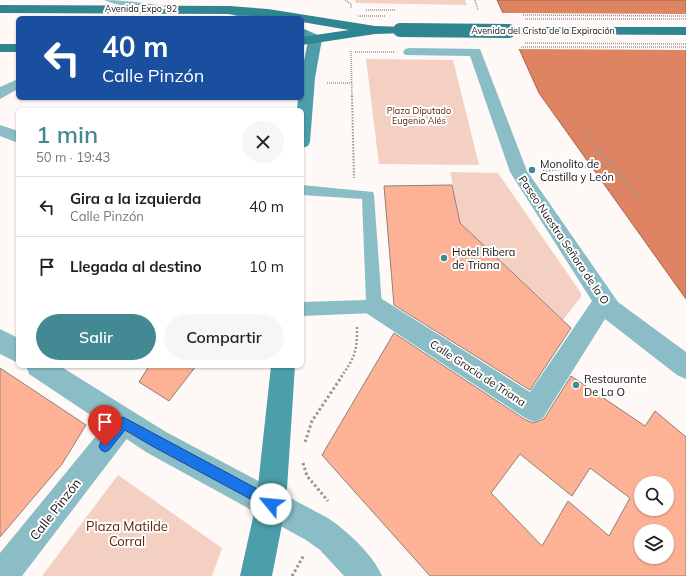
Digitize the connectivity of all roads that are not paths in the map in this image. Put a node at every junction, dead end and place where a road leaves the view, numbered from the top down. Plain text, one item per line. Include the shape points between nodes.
1 (108, 0) edge
2 (289, 4) dead end
3 (0, 9) edge
4 (178, 9) edge
5 (229, 10) junction
6 (252, 16) edge
7 (286, 16) edge
8 (304, 19) edge
9 (353, 27) junction
10 (375, 30) junction
11 (686, 31) edge
12 (309, 40) edge
13 (0, 48) edge
14 (16, 48) edge
15 (410, 52) road end
16 (305, 74) edge
17 (16, 84) edge
18 (0, 94) edge
19 (304, 97) edge
20 (0, 130) edge
21 (16, 136) edge
22 (304, 190) edge
23 (604, 301) junction
24 (365, 306) junction
25 (304, 309) edge
26 (0, 340) edge
27 (16, 351) edge
28 (686, 367) edge
29 (41, 368) edge
30 (283, 368) edge
31 (123, 423) junction
32 (271, 504) junction
33 (2, 576) edge
34 (256, 576) edge
35 (366, 576) edge

1 - 4 lane
2 - 9 main road via 326,15
3 - 4 main road, Avenida Expo´92
4 - 5 main road, Avenida Expo´92
5 - 6 main road
5 - 7 main road, Avenida Expo´92
8 - 9 main road, Avenida Expo´92
9 - 10 main road, Avenida Expo´92
10 - 11 main road, Avenida del Cristo de la Expiración, bridge
10 - 12 main road
12 - 16 main road
13 - 14 main road
15 - 23 street, Paseo Nuestra Señora de la O via 475,52 518,172
16 - 19 main road
17 - 18 street
20 - 21 street
22 - 24 lane via 368,195
23 - 24 street, Calle Gracia de Triana via 534,409
23 - 28 street, Paseo Nuestra Señora de la O via 610,309
24 - 25 lane
26 - 27 street
29 - 31 street
30 - 32 main road
31 - 32 street
31 - 33 street, Calle Pinzón
32 - 34 main road
32 - 35 street via 331,540

